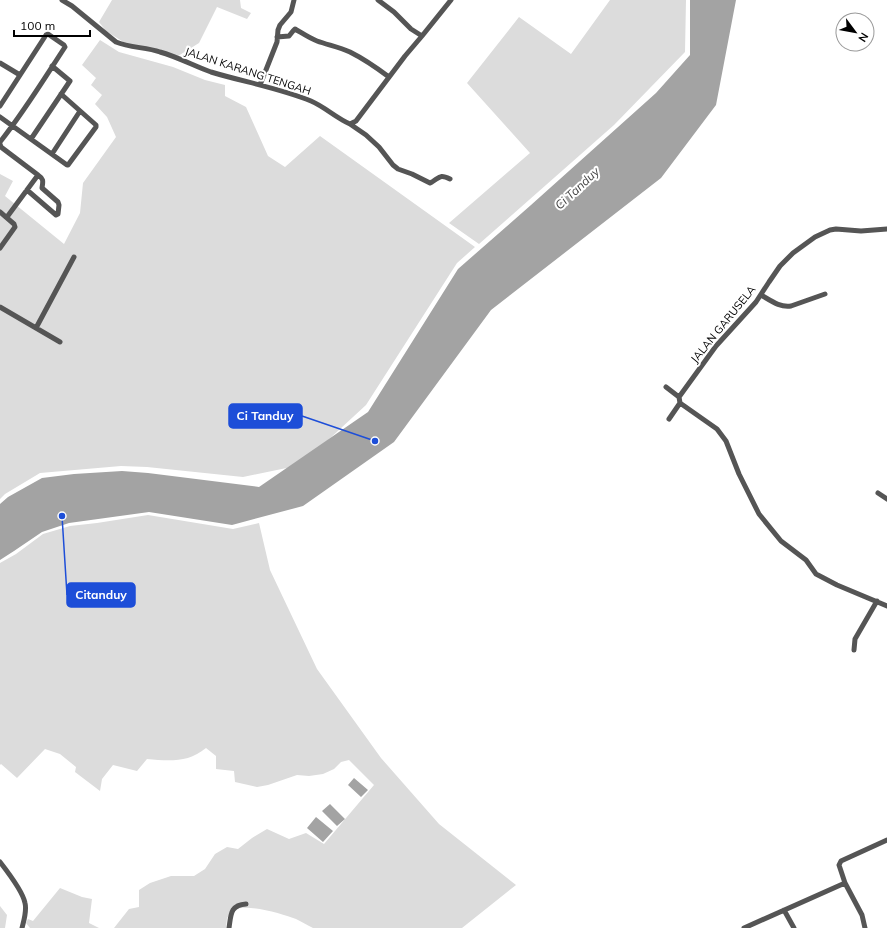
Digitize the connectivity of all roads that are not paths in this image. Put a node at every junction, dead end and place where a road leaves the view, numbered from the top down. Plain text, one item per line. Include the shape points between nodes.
1 (62, 0) edge
2 (294, 0) edge
3 (378, 0) edge
4 (449, 1) edge
5 (422, 36) junction
6 (277, 37) junction
7 (0, 63) edge
8 (52, 66) junction
9 (20, 75) junction
10 (389, 77) junction
11 (260, 85) junction
12 (61, 94) junction
13 (0, 106) edge
14 (80, 111) junction
15 (0, 117) edge
16 (350, 124) junction
17 (13, 126) junction
18 (31, 139) junction
19 (0, 143) edge
20 (52, 154) junction
21 (38, 175) junction
22 (450, 179) dead end
23 (42, 188) junction
24 (27, 190) junction
25 (35, 196) junction
26 (0, 212) edge
27 (6, 217) junction
28 (887, 229) edge
29 (0, 248) edge
30 (74, 257) dead end
31 (824, 294) dead end
32 (760, 295) junction
33 (0, 307) edge
34 (36, 328) junction
35 (60, 342) dead end
36 (666, 387) dead end
37 (680, 400) junction
38 (669, 419) dead end
39 (878, 494) dead end
40 (887, 499) edge
41 (877, 601) junction
42 (887, 606) edge
43 (854, 650) dead end
44 (887, 840) edge
45 (0, 862) edge
46 (845, 883) junction
47 (246, 904) dead end
48 (784, 910) junction
49 (22, 928) edge
50 (229, 928) edge
51 (744, 928) edge
52 (794, 928) edge
53 (865, 928) edge

1 - 11 street, JALAN KARANG TENGAH via 122,45 162,52 200,68
2 - 6 street via 290,14 279,27
3 - 5 street
4 - 5 street
5 - 10 street
6 - 10 street via 289,36 295,29 351,53
6 - 11 street
7 - 9 street
8 - 9 street via 64,45 48,34
8 - 12 street via 70,81
8 - 17 street
9 - 13 street
10 - 16 street via 356,121
11 - 16 street, JALAN KARANG TENGAH via 312,102
12 - 14 street
12 - 18 street
14 - 20 street
14 - 20 street via 96,127 68,165
15 - 17 street
16 - 22 street, JALAN KARANG TENGAH via 366,135 398,169 430,183 440,176
17 - 18 street
17 - 19 street
18 - 20 street
19 - 21 street via 1,147
21 - 23 street via 43,180
21 - 24 street
23 - 25 street
23 - 25 street via 58,202 58,214 56,215
24 - 25 street
24 - 27 street
26 - 27 street
27 - 29 street via 15,227
28 - 32 street, JALAN GARUSELA via 836,229 815,237 780,266
30 - 34 street
31 - 32 street via 787,307
32 - 37 street, JALAN GARUSELA via 716,346
33 - 34 street
34 - 35 street
36 - 37 street
37 - 38 street, JALAN GARUSELA
37 - 41 street via 722,434 759,514 781,540 806,560 816,574
39 - 40 street
41 - 42 street
41 - 43 street via 854,639
44 - 46 street via 841,861 838,865
45 - 49 street via 25,902
46 - 48 street
46 - 53 street via 862,915
47 - 50 street via 241,904 232,911
48 - 51 street
48 - 52 street

